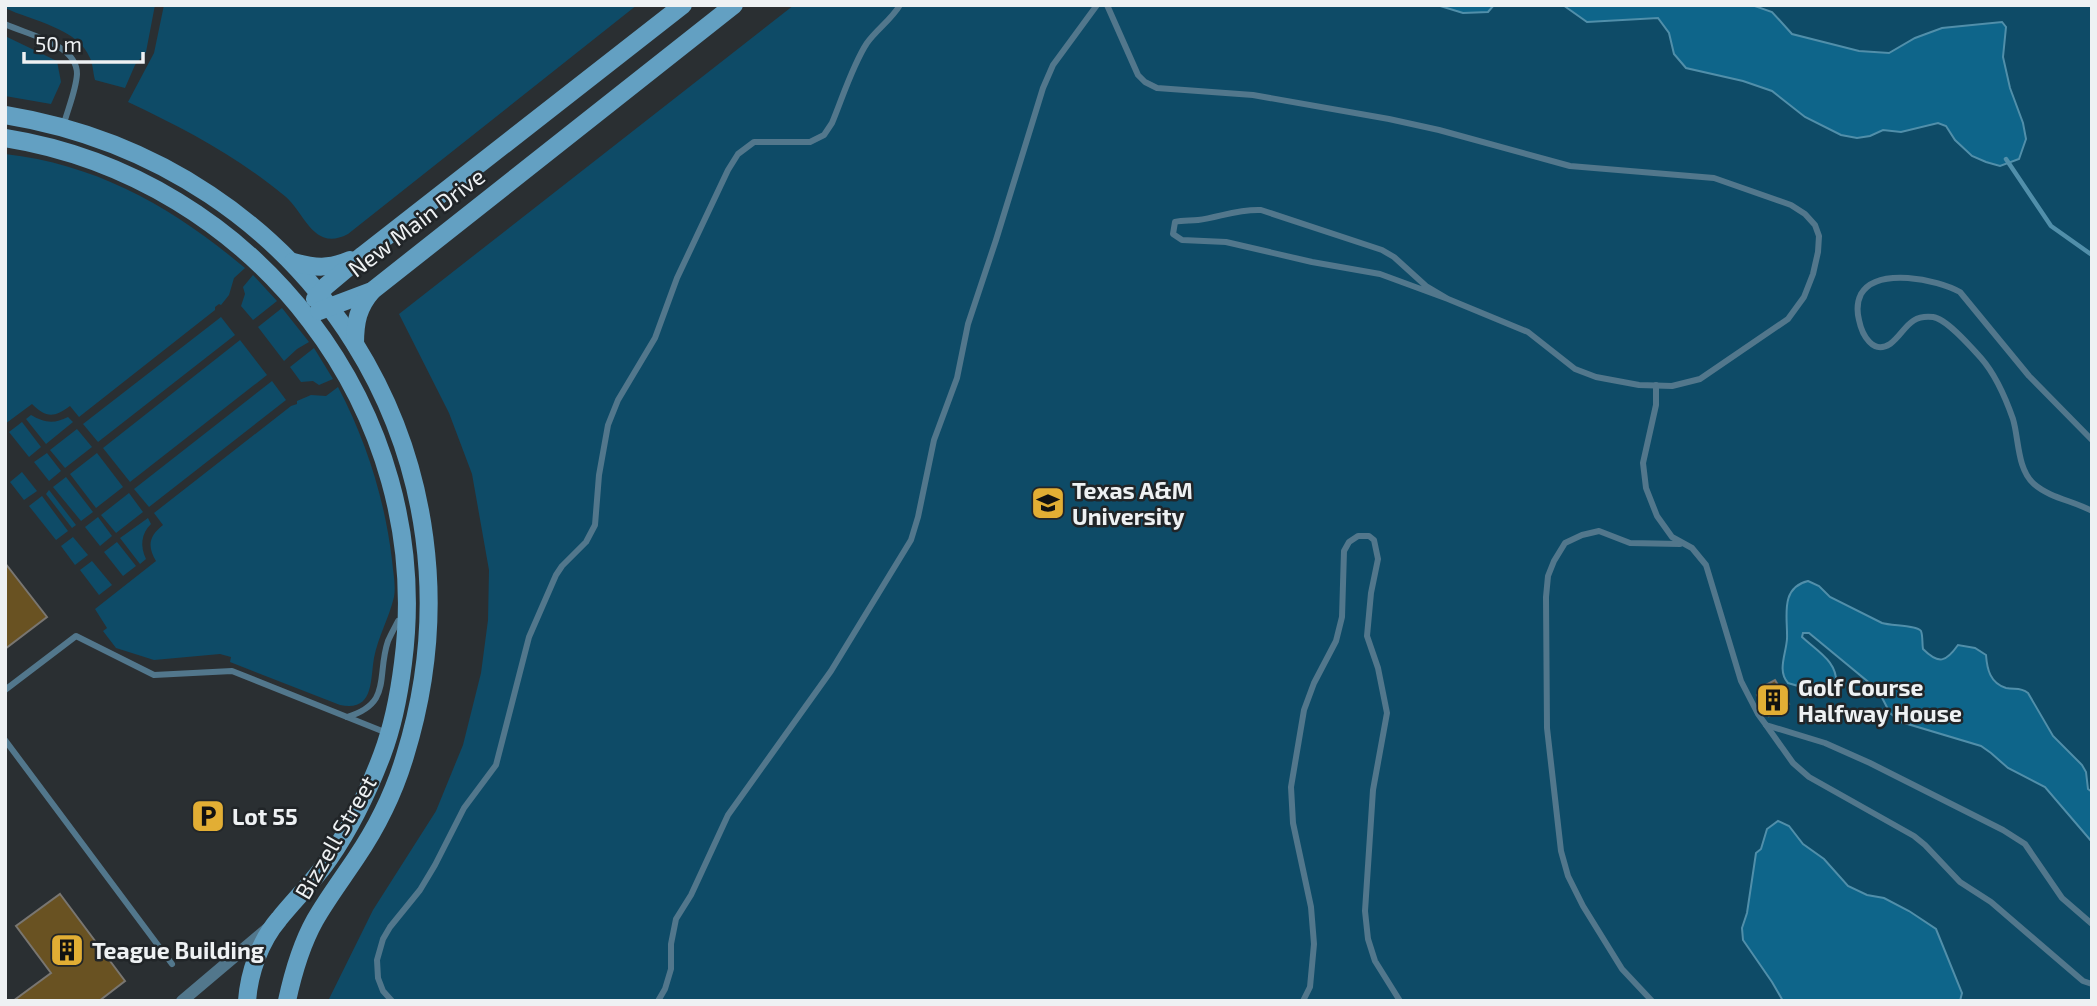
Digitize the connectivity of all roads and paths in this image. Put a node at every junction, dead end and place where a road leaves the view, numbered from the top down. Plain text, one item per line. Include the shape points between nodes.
1 (683, 5) edge
2 (734, 5) edge
3 (900, 5) edge
4 (1097, 5) edge
5 (1107, 5) edge
6 (5, 24) edge
7 (639, 40) junction
8 (659, 64) junction
9 (5, 115) edge
10 (63, 127) junction
11 (5, 138) edge
12 (57, 149) junction
13 (363, 255) junction
14 (291, 261) junction
15 (372, 291) junction
16 (319, 292) junction
17 (1448, 299) junction
18 (330, 308) junction
19 (305, 314) junction
20 (355, 344) junction
21 (1656, 386) junction
22 (2092, 440) edge
23 (2092, 511) edge
24 (1685, 544) junction
25 (407, 604) junction
26 (5, 690) edge
27 (347, 717) junction
28 (1766, 725) junction
29 (389, 733) junction
30 (5, 740) edge
31 (410, 740) junction
32 (278, 920) junction
33 (2092, 924) edge
34 (172, 964) dead end
35 (2092, 984) edge
36 (182, 1001) edge
37 (247, 1001) edge
38 (287, 1001) edge
39 (392, 1001) edge
40 (658, 1001) edge
41 (1303, 1001) edge
42 (1400, 1001) edge
43 (1652, 1001) edge

1 - 7 street, New Main Drive
2 - 8 street, New Main Drive
3 - 39 lane via 866,45 824,135 810,142 754,142 738,154 728,170 677,278 655,338 608,425 594,526 556,575 534,626 496,765 464,808 420,890 383,939 378,978
4 - 40 lane via 1053,65 1043,88 968,324 957,378 934,440 911,540 831,671 727,815 676,919 671,969
5 - 21 lane via 1138,75 1157,88 1229,92 1345,110 1570,166 1714,178 1791,205 1804,214 1815,225 1818,252 1804,297 1788,319 1700,379
6 - 10 lane via 64,49 74,60 77,72
7 - 8 street
7 - 13 street, New Main Drive
8 - 15 street, New Main Drive
9 - 10 street, Bizzell Street
10 - 12 street
10 - 14 street, Bizzell Street via 119,146 184,178 245,219
11 - 12 street, Bizzell Street
12 - 19 street, Bizzell Street via 124,173 183,204 258,262
13 - 14 street via 326,268
13 - 16 street, New Main Drive
14 - 16 street, Bizzell Street
15 - 18 street, New Main Drive
15 - 20 street via 358,313
16 - 18 street, Bizzell Street
16 - 19 street, New Main Drive
17 - 17 lane via 1380,275 1226,242 1182,240 1173,234 1173,227 1182,220 1261,210 1382,250
17 - 21 lane via 1528,332 1575,369 1596,377
18 - 19 street, New Main Drive
18 - 20 street, Bizzell Street
19 - 25 street, Bizzell Street via 347,376 379,449 400,522
20 - 31 street, Bizzell Street via 402,441 425,540 428,643
21 - 24 lane via 1643,463 1647,488 1657,516 1672,537
22 - 23 lane via 2029,376 1960,292 1947,284 1904,278 1878,281 1859,296 1862,334 1876,347 1888,345 1920,318 1937,317 1954,331 1983,359 1994,377 2032,483
24 - 28 lane via 1706,565 1741,681
24 - 43 lane via 1630,543 1599,531 1582,535 1565,543 1554,561 1546,597 1547,728 1561,850 1583,906 1622,969
25 - 27 lane via 388,642 374,701
25 - 29 street, Bizzell Street via 400,682
26 - 27 lane via 76,636 155,675 232,671
27 - 29 lane
28 - 33 lane via 1825,743 2003,830 2025,844 2062,898
28 - 35 lane via 1809,777 1914,836 1960,882
29 - 31 street
29 - 32 street, Bizzell Street via 367,793 341,841
30 - 34 lane
31 - 38 street, Bizzell Street via 378,822 309,931
32 - 36 street
32 - 37 street, Bizzell Street via 255,964
41 - 42 lane via 1310,987 1314,944 1291,786 1304,710 1336,641 1342,617 1344,551 1349,542 1368,536 1374,540 1378,559 1367,636 1387,713 1373,790 1365,911 1376,961

